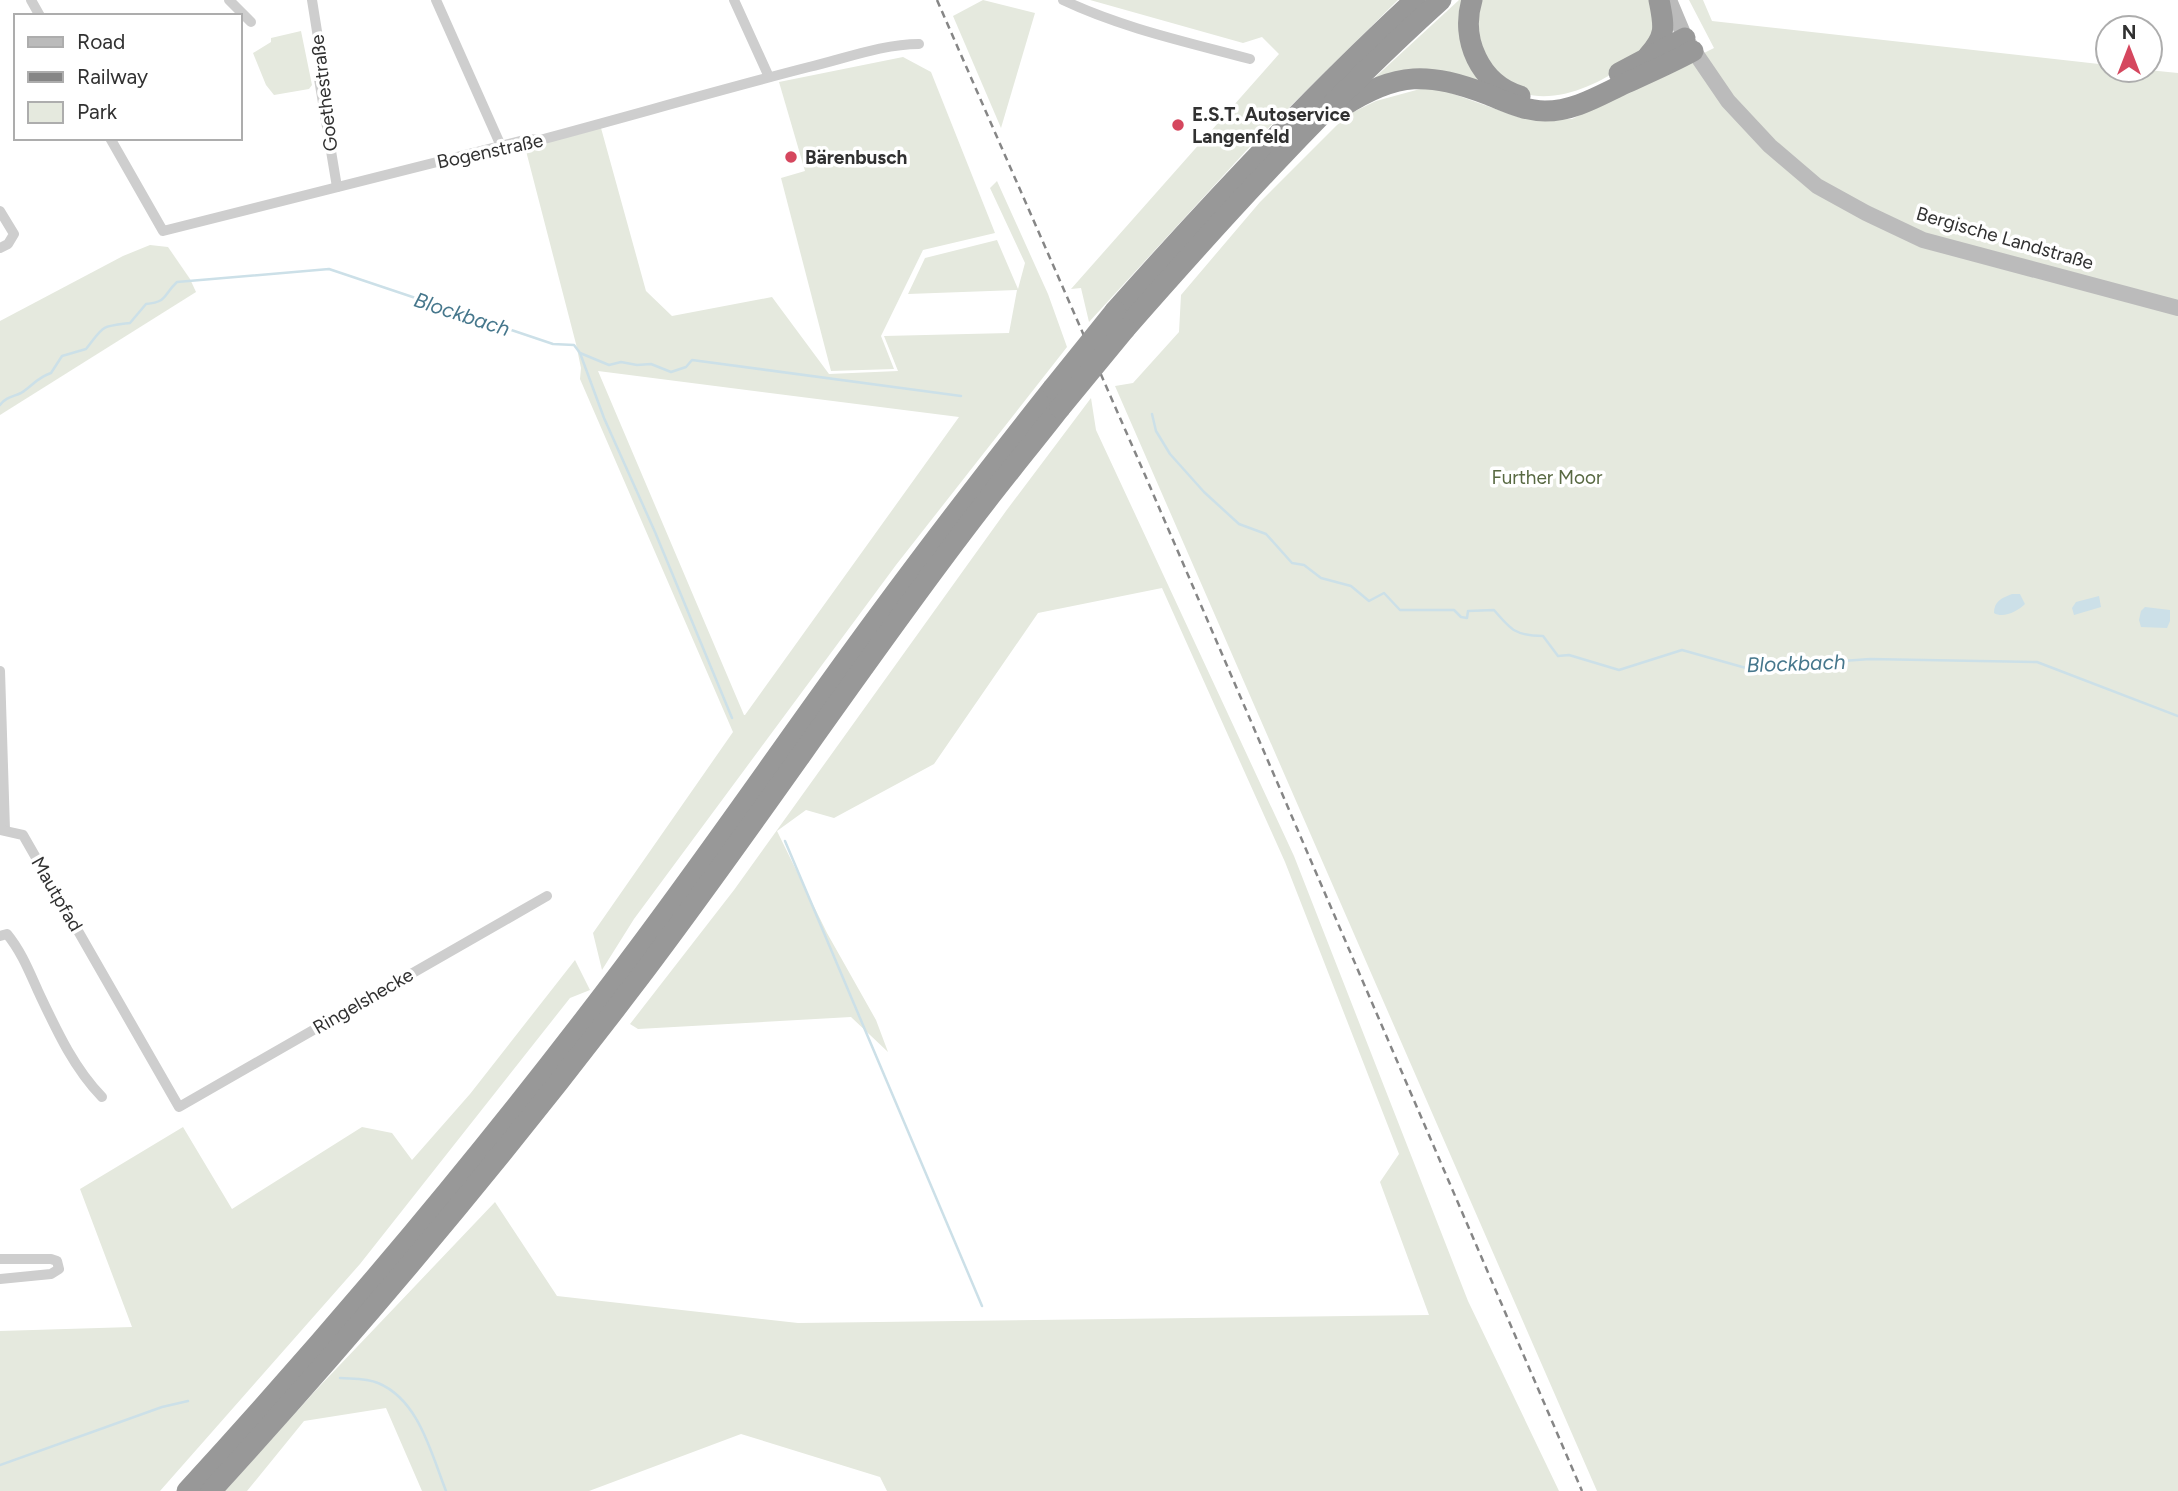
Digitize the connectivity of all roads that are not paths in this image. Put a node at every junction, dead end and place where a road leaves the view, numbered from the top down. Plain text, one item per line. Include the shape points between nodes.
1 (229, 0) edge
2 (312, 0) edge
3 (436, 0) edge
4 (734, 0) edge
5 (1063, 0) edge
6 (1402, 0) edge
7 (1415, 0) edge
8 (1441, 0) edge
9 (1472, 0) edge
10 (1659, 0) edge
11 (1669, 0) edge
12 (251, 22) dead end
13 (919, 44) dead end
14 (1689, 44) junction
15 (1648, 56) junction
16 (1250, 59) dead end
17 (1349, 60) junction
18 (769, 77) junction
19 (111, 140) edge
20 (1296, 141) junction
21 (501, 146) junction
22 (337, 187) junction
23 (0, 211) edge
24 (0, 248) edge
25 (2178, 308) edge
26 (1120, 320) junction
27 (0, 671) edge
28 (0, 709) edge
29 (3, 830) edge
30 (547, 896) dead end
31 (0, 936) edge
32 (589, 1028) junction
33 (102, 1097) dead end
34 (179, 1107) joint
35 (0, 1259) edge
36 (0, 1279) edge
37 (187, 1491) edge
38 (211, 1491) edge

1 - 12 street
2 - 22 street, Goethestraße via 323,69 319,79
3 - 21 street
4 - 18 street
5 - 16 street via 1129,26
6 - 17 highway
7 - 17 highway
8 - 20 highway
9 - 15 highway via 1468,26 1477,60 1502,88 1516,95 1566,99
10 - 15 highway via 1663,35
11 - 14 main road, Bergische Landstraße
13 - 18 street, Bogenstraße
14 - 15 highway
14 - 20 highway via 1601,95 1565,109 1519,107 1444,80 1389,82 1360,95
14 - 25 main road, Bergische Landstraße via 1728,102 1770,146 1817,186 1866,213 1923,240
17 - 26 highway via 1247,165
18 - 21 street, Bogenstraße via 540,140
19 - 22 street, Bogenstraße via 163,230
20 - 26 highway via 1198,246
21 - 22 street, Bogenstraße
23 - 24 street via 14,234
26 - 32 highway, bridge via 1056,398 962,532
27 - 28 street, Mautpfad
28 - 29 street, Mautpfad
29 - 34 street, Mautpfad via 23,835
30 - 34 street, Ringelshecke
31 - 33 street via 7,934 17,946 82,1076
32 - 37 highway
32 - 38 highway via 438,1231
35 - 36 street via 51,1259 57,1261 58,1269 51,1275

